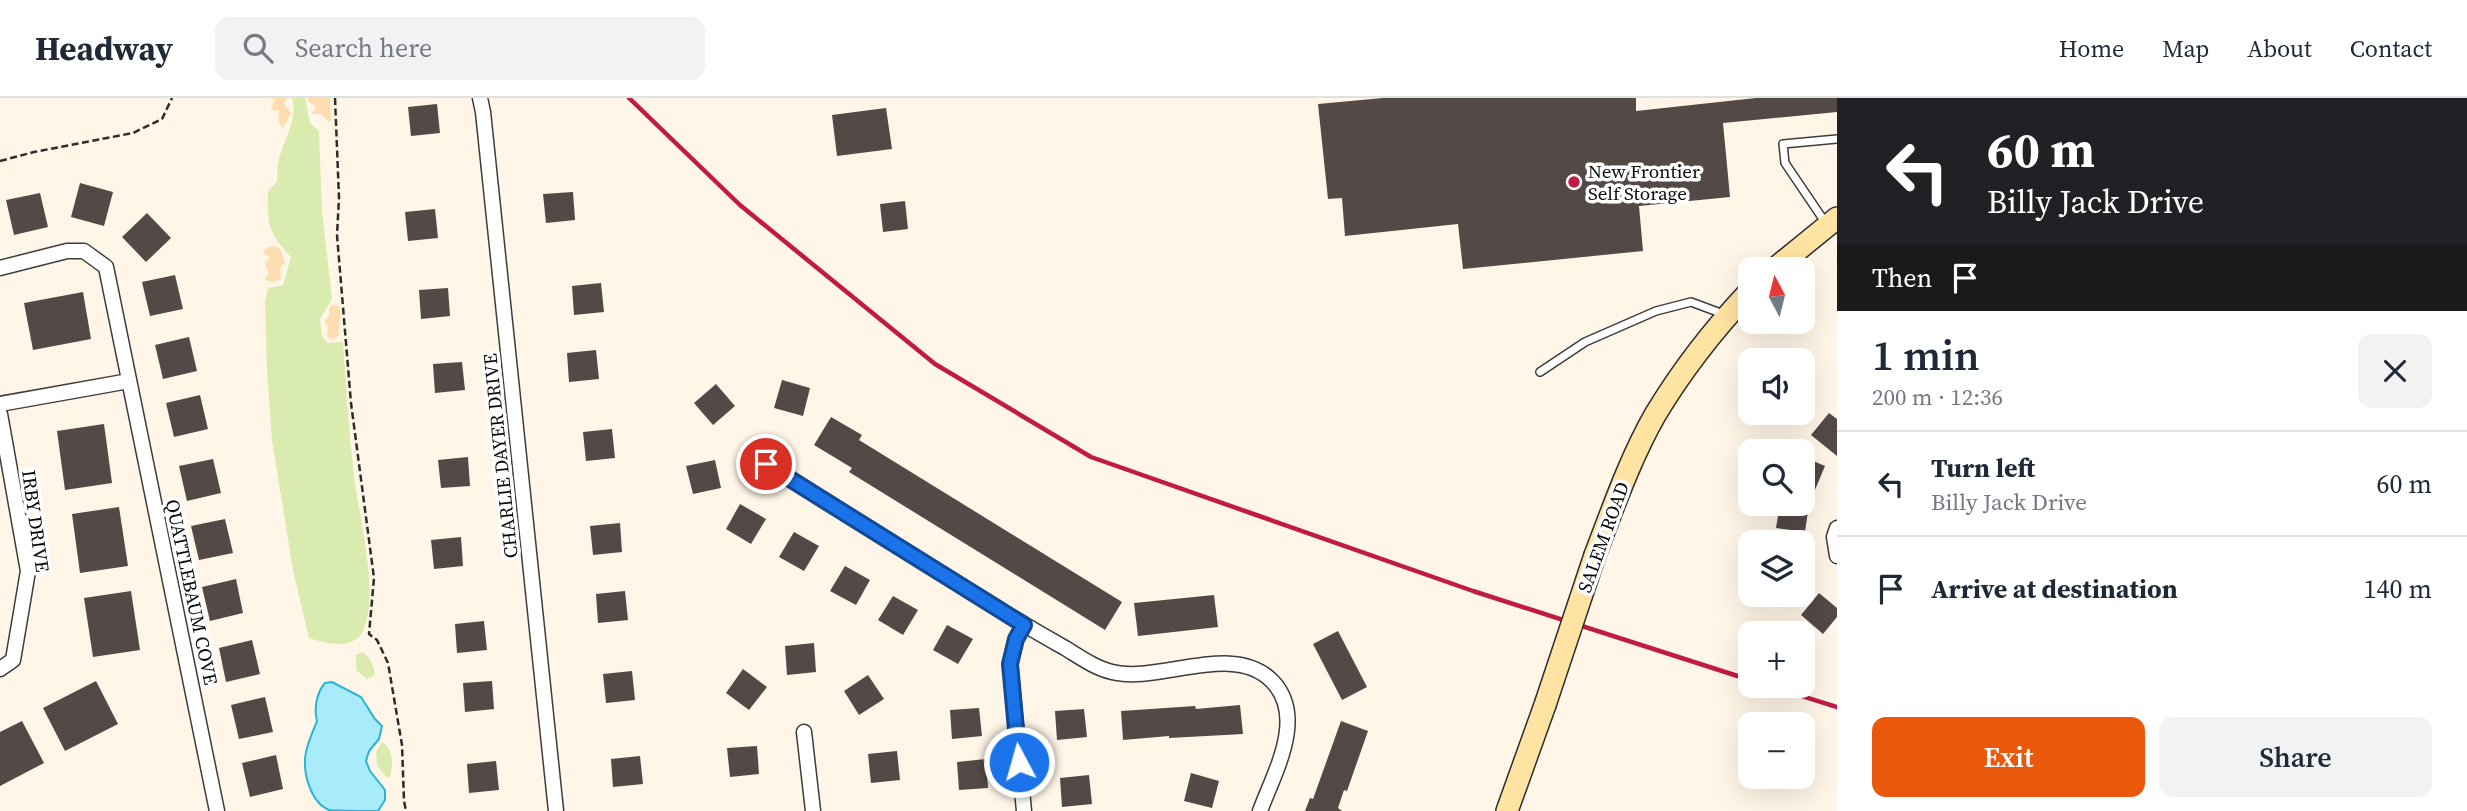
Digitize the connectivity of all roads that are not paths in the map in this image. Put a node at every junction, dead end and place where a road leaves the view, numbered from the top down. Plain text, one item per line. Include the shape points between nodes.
1 (480, 98) edge
2 (1837, 139) edge
3 (1832, 222) edge
4 (1789, 257) edge
5 (0, 268) edge
6 (1738, 304) edge
7 (1727, 316) junction
8 (1539, 372) dead end
9 (129, 381) junction
10 (0, 404) edge
11 (0, 414) edge
12 (766, 464) dead end
13 (1835, 533) edge
14 (1837, 556) edge
15 (1024, 625) junction
16 (0, 668) edge
17 (804, 733) dead end
18 (217, 811) edge
19 (556, 811) edge
20 (813, 811) edge
21 (1024, 811) edge
22 (1260, 811) edge
23 (1507, 811) edge

1 - 19 street, CHARLIE DAYER DRIVE
2 - 3 lane via 1783,144 1785,163
3 - 4 main road
5 - 9 street, QUATTLEBAUM COVE via 67,251 85,251 106,267
6 - 7 main road, SALEM ROAD
7 - 8 lane via 1691,302 1656,312 1585,342
7 - 23 main road, SALEM ROAD, bridge via 1690,361 1654,417 1622,483
9 - 10 street
9 - 18 street, QUATTLEBAUM COVE
11 - 16 street, IRBY DRIVE via 28,571 13,660
12 - 15 street
13 - 14 street
15 - 21 street via 1010,664
15 - 22 street via 1112,672 1127,675 1227,664 1252,669 1272,680 1288,721
17 - 20 street

